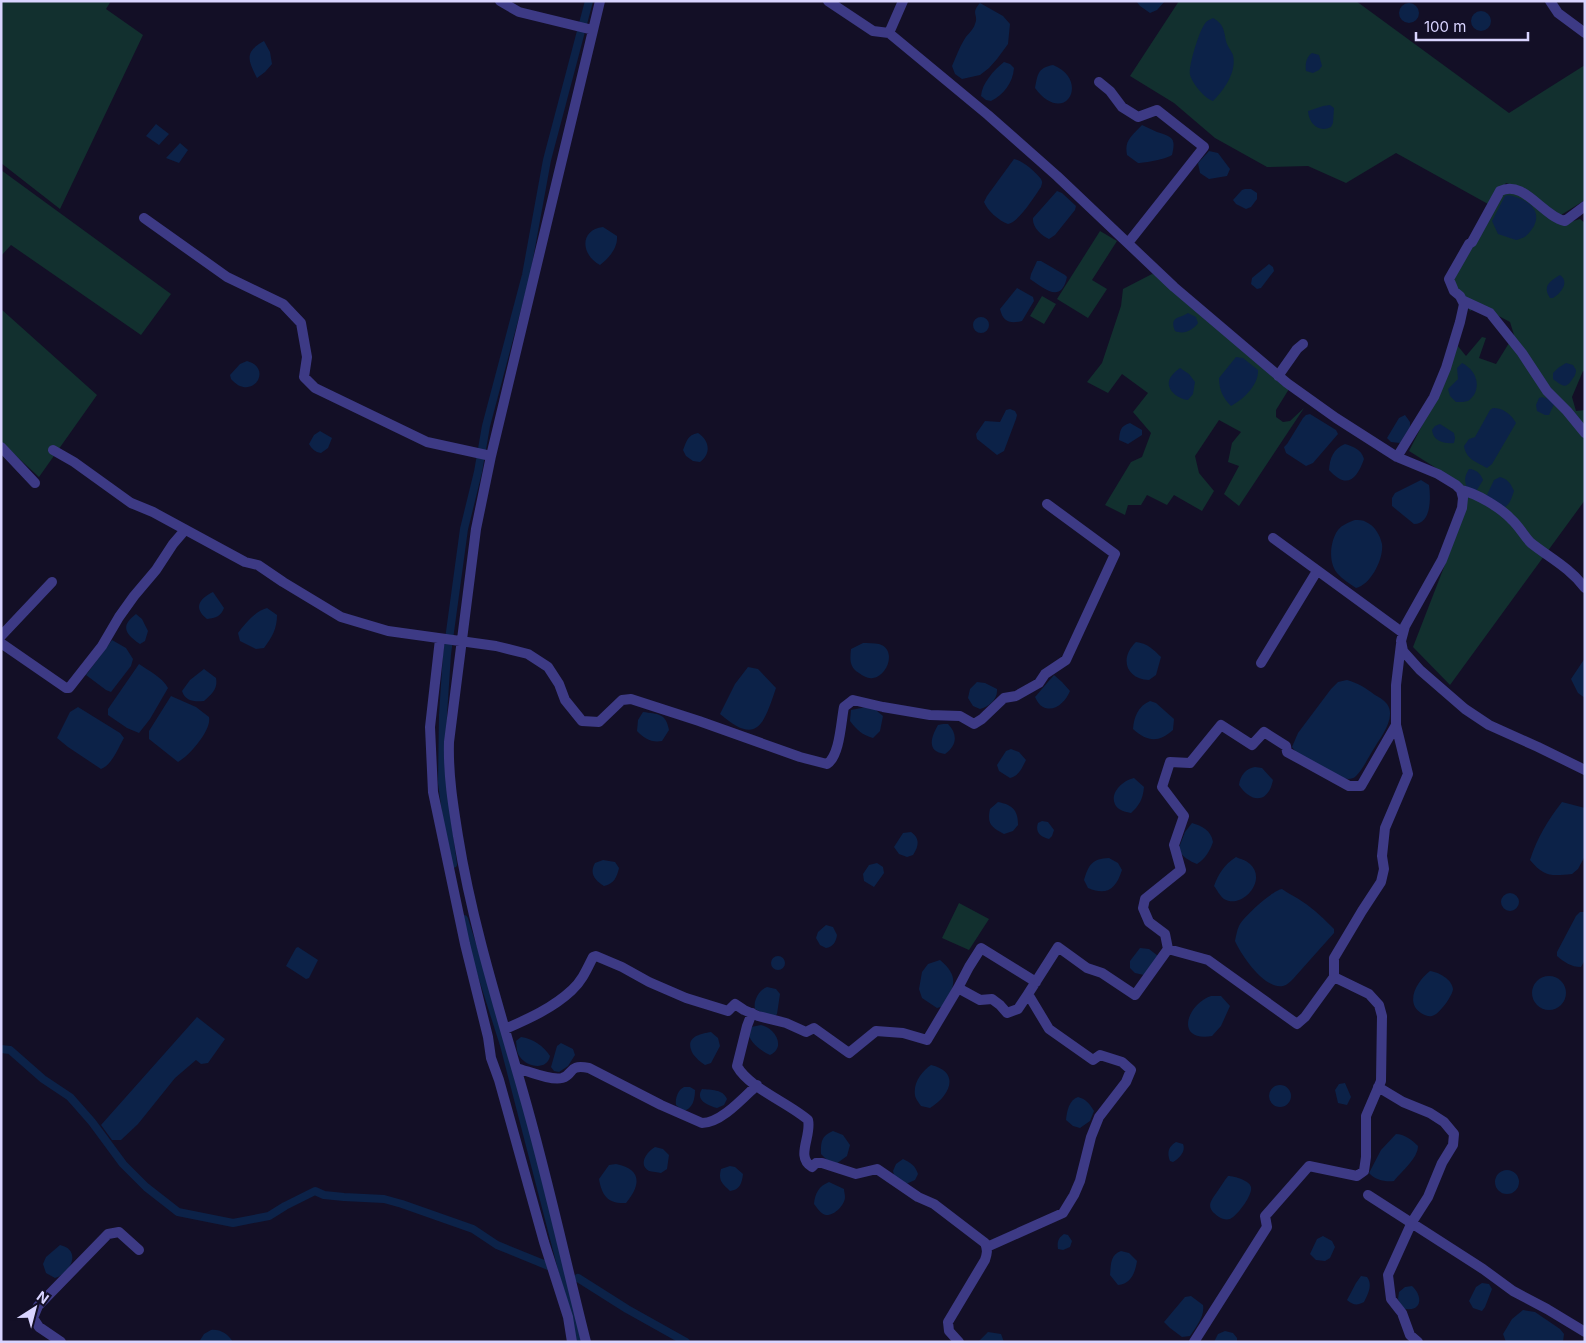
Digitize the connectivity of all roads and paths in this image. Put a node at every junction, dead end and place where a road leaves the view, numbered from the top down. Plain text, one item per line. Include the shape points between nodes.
1 (500, 1) edge
2 (600, 1) edge
3 (828, 1) edge
4 (903, 1) edge
5 (1550, 1) edge
6 (593, 30) junction
7 (889, 33) junction
8 (1585, 34) edge
9 (1099, 82) dead end
10 (1585, 206) edge
11 (144, 218) dead end
12 (1128, 243) junction
13 (1462, 300) junction
14 (1303, 344) dead end
15 (1278, 376) junction
16 (1585, 433) edge
17 (1, 446) edge
18 (53, 450) dead end
19 (491, 456) junction
20 (1397, 457) junction
21 (35, 483) dead end
22 (1461, 490) junction
23 (1047, 504) dead end
24 (185, 530) junction
25 (1272, 538) dead end
26 (1316, 570) junction
27 (52, 582) dead end
28 (1585, 588) edge
29 (1, 636) edge
30 (1402, 637) junction
31 (440, 639) junction
32 (463, 641) junction
33 (1, 643) edge
34 (1261, 663) dead end
35 (1396, 725) junction
36 (1585, 770) edge
37 (1168, 949) junction
38 (1334, 977) junction
39 (1036, 982) junction
40 (958, 988) junction
41 (1028, 994) junction
42 (752, 1013) junction
43 (505, 1029) junction
44 (516, 1068) junction
45 (757, 1085) junction
46 (1378, 1087) junction
47 (1368, 1195) dead end
48 (1412, 1222) junction
49 (987, 1247) junction
50 (139, 1250) dead end
51 (1585, 1332) edge
52 (61, 1342) edge
53 (572, 1342) edge
54 (586, 1342) edge
55 (959, 1342) edge
56 (1194, 1342) edge
57 (1418, 1342) edge

1 - 6 street via 519,12
2 - 6 street
3 - 7 street via 873,31
4 - 7 street
5 - 8 street via 1558,13
6 - 19 street
7 - 12 street via 1058,176
9 - 12 street via 1110,90 1122,107 1138,117 1157,110 1204,147
10 - 13 street via 1565,221 1549,215 1532,198 1514,188 1500,191 1450,276 1450,284
11 - 19 street via 227,278 283,304 301,323 307,357 304,377 315,388 427,442
12 - 15 street
13 - 16 street via 1490,313 1547,391
13 - 20 street via 1460,322 1434,397
14 - 15 street
15 - 20 street
17 - 21 street
18 - 24 street via 131,503
19 - 32 street via 476,529
20 - 22 street via 1450,480
22 - 28 street via 1510,518 1531,542 1576,576
22 - 30 street via 1462,508 1442,560
23 - 32 street via 1115,554 1066,660 1045,674 1039,683 1016,696 1004,698 974,724 960,716 923,714 853,700 844,707 838,745 828,764 631,699 622,700 599,722 582,721 564,700 548,667 541,662 528,654
24 - 31 street via 245,562 258,565 341,616 388,631
24 - 33 street via 69,688
25 - 26 street
26 - 30 street
26 - 34 street
27 - 29 street
30 - 35 street via 1396,685
30 - 36 street via 1404,651 1420,670 1473,714 1489,725
31 - 32 street
31 - 53 street via 430,728 433,792 491,1058 568,1317
32 - 43 street via 449,742 450,789 471,907
35 - 37 street via 1360,786 1349,786 1312,767 1287,752 1286,746 1264,732 1252,745 1221,725 1190,763 1170,762 1162,787 1184,816 1174,845 1181,870 1145,899 1143,908 1149,922 1165,934
35 - 38 street via 1408,774 1384,828 1381,882 1334,958
37 - 38 street via 1208,960 1298,1024
37 - 39 street via 1135,995 1058,948
38 - 46 street via 1369,994 1378,1005 1382,1016 1381,1081
39 - 40 street via 981,948
39 - 41 street
40 - 41 street via 980,1000 992,999 1007,1013 1018,1009
40 - 42 street via 926,1040 903,1033 876,1031 849,1053 814,1028 806,1032
41 - 49 street via 1048,1028 1056,1035 1093,1060 1100,1055 1122,1062 1131,1070 1126,1082 1099,1117 1090,1137 1080,1181 1063,1213
42 - 43 street via 735,1004 728,1011 686,998 596,956 573,990 532,1018
42 - 45 street via 737,1066
43 - 44 street
44 - 45 street via 550,1079 565,1076 578,1066 590,1068 702,1123 716,1120
44 - 54 street
45 - 49 street via 808,1120 803,1155 810,1167 822,1163 856,1174 877,1169 934,1204
46 - 48 street via 1430,1113 1454,1134 1453,1145
46 - 56 street via 1366,1116 1364,1171 1357,1176 1309,1166 1266,1216 1267,1227
47 - 48 street
48 - 51 street via 1513,1291
48 - 57 street via 1388,1275 1391,1299 1402,1313 1410,1335
49 - 55 street via 985,1260 948,1322 949,1331
50 - 52 street via 119,1232 108,1234 38,1306 33,1318 39,1327

